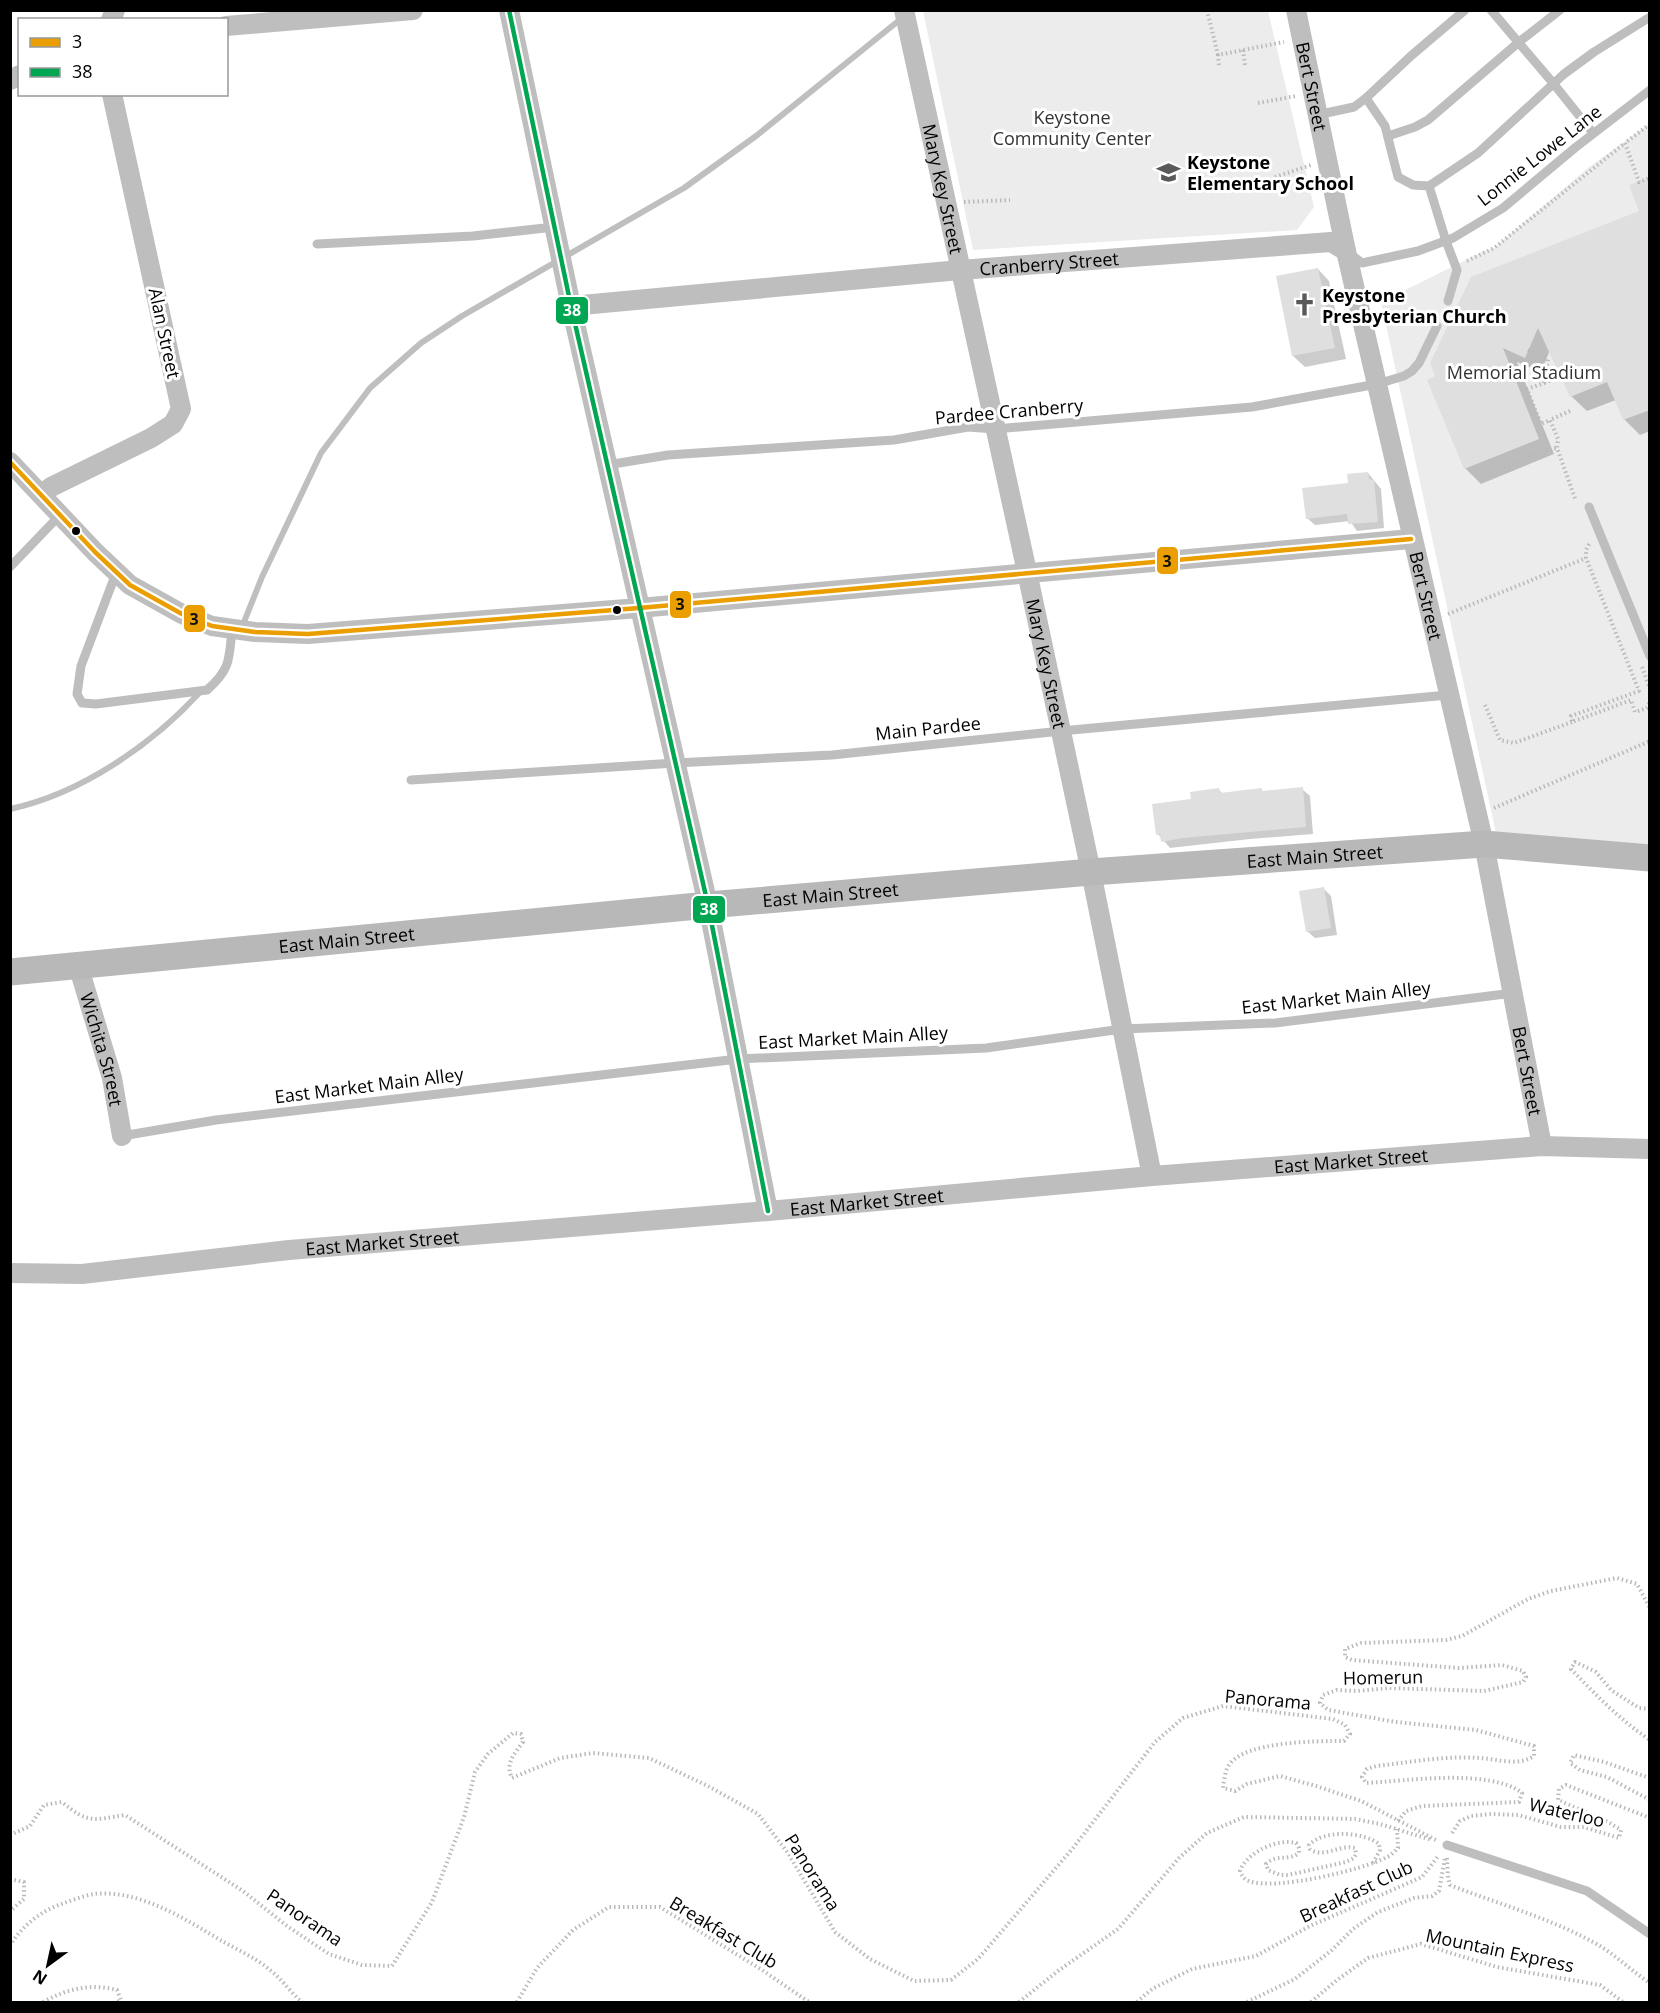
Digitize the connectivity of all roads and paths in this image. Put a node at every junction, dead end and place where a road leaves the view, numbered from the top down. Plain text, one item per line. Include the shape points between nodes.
1 (413, 10) edge
2 (509, 10) edge
3 (904, 10) edge
4 (1207, 10) edge
5 (1296, 10) edge
6 (1465, 10) edge
7 (1491, 10) edge
8 (1560, 10) edge
9 (1650, 17) edge
10 (228, 26) edge
11 (1289, 41) dead end
12 (1519, 42) junction
13 (1243, 50) junction
14 (1218, 55) junction
15 (1219, 65) dead end
16 (1245, 65) dead end
17 (1553, 83) junction
18 (1650, 90) edge
19 (112, 96) edge
20 (1299, 96) dead end
21 (1366, 98) junction
22 (1258, 103) dead end
23 (1317, 115) junction
24 (1650, 124) edge
25 (1593, 133) junction
26 (1388, 136) junction
27 (1624, 143) junction
28 (1650, 178) edge
29 (1429, 186) junction
30 (1010, 200) dead end
31 (945, 203) junction
32 (554, 227) junction
33 (1446, 241) junction
34 (317, 244) dead end
35 (1346, 251) junction
36 (1464, 267) dead end
37 (960, 270) junction
38 (1448, 301) dead end
39 (571, 306) junction
40 (1437, 326) dead end
41 (1528, 350) dead end
42 (1554, 379) dead end
43 (1544, 383) junction
44 (1377, 384) junction
45 (1550, 420) dead end
46 (995, 429) junction
47 (1557, 448) dead end
48 (10, 462) edge
49 (607, 465) junction
50 (1487, 474) dead end
51 (42, 495) junction
52 (1589, 507) dead end
53 (60, 515) junction
54 (1412, 539) junction
55 (1591, 542) dead end
56 (1586, 558) junction
57 (10, 567) edge
58 (116, 572) junction
59 (1027, 572) junction
60 (639, 608) junction
61 (1442, 616) dead end
62 (232, 629) junction
63 (1650, 656) edge
64 (1448, 695) junction
65 (1650, 701) edge
66 (1485, 705) dead end
67 (1572, 722) junction
68 (1061, 731) junction
69 (1650, 741) edge
70 (675, 763) junction
71 (411, 780) dead end
72 (1487, 811) dead end
73 (1484, 844) junction
74 (1650, 858) edge
75 (1091, 872) junction
76 (708, 905) junction
77 (78, 965) junction
78 (10, 972) edge
79 (1514, 993) junction
80 (1122, 1029) junction
81 (738, 1059) junction
82 (122, 1136) joint
83 (1542, 1146) junction
84 (1650, 1149) edge
85 (1152, 1176) junction
86 (768, 1211) junction
87 (10, 1273) edge
88 (1650, 1608) edge
89 (1650, 1708) edge
90 (1650, 1740) edge
91 (1650, 1778) edge
92 (1650, 1800) edge
93 (1650, 1818) edge
94 (1398, 1821) junction
95 (1397, 1830) junction
96 (10, 1834) edge
97 (1447, 1845) junction
98 (1373, 1863) junction
99 (10, 1879) edge
100 (10, 1911) edge
101 (1650, 1934) edge
102 (10, 1946) edge
103 (1650, 1983) edge
104 (43, 2002) edge
105 (117, 2002) edge
106 (302, 2002) edge
107 (517, 2002) edge
108 (809, 2002) edge
109 (1018, 2002) edge
110 (1137, 2002) edge
111 (1246, 2002) edge
112 (1311, 2002) edge
113 (1623, 2002) edge

1 - 10 street
2 - 32 street
3 - 31 street, Mary Key Street
4 - 14 path
5 - 23 street, Bert Street
6 - 21 lane
7 - 12 lane
8 - 12 lane
9 - 17 lane
11 - 13 path
12 - 17 lane
12 - 26 lane via 1428,120
13 - 14 path
13 - 16 path
14 - 15 path
17 - 25 lane
17 - 29 lane via 1478,153
18 - 25 lane, Lonnie Lowe Lane
19 - 51 street, Alan Street via 181,409 174,424
20 - 22 path
21 - 23 lane via 1354,107
21 - 26 lane
23 - 35 street, Bert Street
24 - 27 path
25 - 33 lane, Lonnie Lowe Lane via 1503,208
26 - 29 lane via 1398,177 1413,185
27 - 28 path via 1639,182
27 - 36 path via 1494,248 1464,263
29 - 33 lane
30 - 31 path
31 - 37 street, Mary Key Street
32 - 34 lane via 473,236
32 - 39 street
33 - 35 lane, Lonnie Lowe Lane via 1362,263
33 - 38 lane via 1457,270
35 - 37 street, Cranberry Street via 1331,242
35 - 44 street, Bert Street
37 - 39 street, Cranberry Street
37 - 46 street, Mary Key Street
39 - 49 street
40 - 44 lane, Pardee Cranberry via 1412,371
41 - 43 path via 1548,359
42 - 43 path
43 - 45 path via 1527,389 1541,424
44 - 46 lane, Pardee Cranberry via 1252,407
44 - 54 street, Bert Street
46 - 49 lane, Pardee Cranberry via 968,428 894,440 668,455
46 - 59 street, Mary Key Street
47 - 50 path
48 - 51 street
49 - 60 street
51 - 53 street
52 - 63 lane
53 - 57 lane
53 - 58 street
54 - 59 street
54 - 64 street, Bert Street
55 - 56 path
56 - 61 path
56 - 67 path via 1639,691 1570,716
58 - 62 street via 130,585 182,614
58 - 62 lane via 81,666 77,694 82,703 207,690 221,678 229,663
59 - 60 street
59 - 68 street, Mary Key Street
60 - 62 street via 308,633
60 - 70 street
64 - 68 lane, Main Pardee
64 - 73 street, Bert Street
65 - 67 path via 1647,708 1635,712 1631,700
66 - 67 path via 1500,740 1514,743
68 - 70 lane, Main Pardee via 832,755
68 - 75 street, Mary Key Street
69 - 72 path
70 - 71 lane, Main Pardee
70 - 76 street
73 - 74 main road, East Main Street
73 - 75 main road, East Main Street
73 - 79 street, Bert Street
75 - 76 main road, East Main Street
75 - 80 street, Mary Key Street
76 - 77 main road, East Main Street
76 - 81 street
77 - 78 main road, East Main Street
77 - 82 street, Wichita Street via 112,1078
79 - 80 lane, East Market Main Alley via 1275,1023
79 - 83 street, Bert Street
80 - 81 lane, East Market Main Alley via 986,1048
80 - 85 street, Mary Key Street
81 - 82 lane, East Market Main Alley via 216,1120
81 - 86 street
83 - 84 street, East Market Street
83 - 85 street, East Market Street
85 - 86 street, East Market Street
86 - 87 street, East Market Street via 289,1250 82,1274
88 - 94 path, Homerun via 1637,1584 1617,1578 1528,1599 1462,1636 1361,1643 1345,1649 1345,1656 1352,1660 1459,1668 1502,1665 1523,1671 1526,1677 1522,1683 1485,1691 1389,1688 1336,1690 1323,1695 1320,1703 1328,1710 1476,1730 1534,1746 1534,1756 1526,1761 1463,1757 1367,1769 1362,1777 1366,1783 1474,1778 1512,1785 1522,1793 1519,1802 1422,1806 1406,1811
89 - 90 path via 1639,1708 1611,1690 1596,1672 1575,1662 1571,1669
91 - 92 path via 1574,1755 1570,1763
93 - 97 path, Waterloo via 1566,1785 1559,1790 1558,1800 1608,1822 1621,1830 1620,1838 1584,1827 1561,1827 1518,1815 1491,1814 1460,1821
94 - 96 path, Panorama via 1361,1801 1280,1776 1235,1791 1223,1788 1230,1763 1266,1746 1344,1741 1350,1734 1345,1725 1333,1719 1223,1706 1183,1718 1155,1742 1073,1848 978,1959 951,1980 914,1981 870,1959 835,1932 788,1853 758,1814 649,1758 593,1753 561,1758 512,1778 508,1771 511,1758 523,1742 521,1734 513,1733 488,1754 475,1772 464,1817 432,1902 392,1966 362,1965 329,1954 243,1891 125,1815 97,1820 78,1816 62,1802 44,1805 30,1826
94 - 97 path, Panorama
95 - 97 path, Breakfast Club
95 - 98 path via 1398,1848
95 - 109 path, Breakfast Club via 1355,1819 1244,1817 1207,1833 1179,1858 1118,1929
97 - 101 lane via 1587,1891
97 - 103 path, Mountain Express via 1450,1885 1594,1942
97 - 110 path, Breakfast Club via 1422,1877 1310,1926 1256,1956 1192,1968 1152,1989
97 - 111 path via 1439,1891 1378,1912 1295,1979
98 - 98 path via 1290,1882 1249,1881 1240,1871 1255,1853 1289,1841 1296,1843 1299,1853 1272,1859 1266,1864 1268,1870 1288,1875 1346,1862 1354,1858 1355,1848 1318,1853 1310,1849 1313,1841 1339,1834 1360,1835 1379,1844
99 - 100 path via 24,1882 24,1899
102 - 106 path via 29,1923 50,1908 95,1894 124,1897 149,1903 239,1950 270,1970
104 - 105 path via 58,1994 102,1986 117,1990
107 - 108 path, Breakfast Club via 537,1968 573,1930 609,1907 660,1907
112 - 113 path, Mountain Express via 1368,1958 1420,1944 1497,1967 1600,1985

